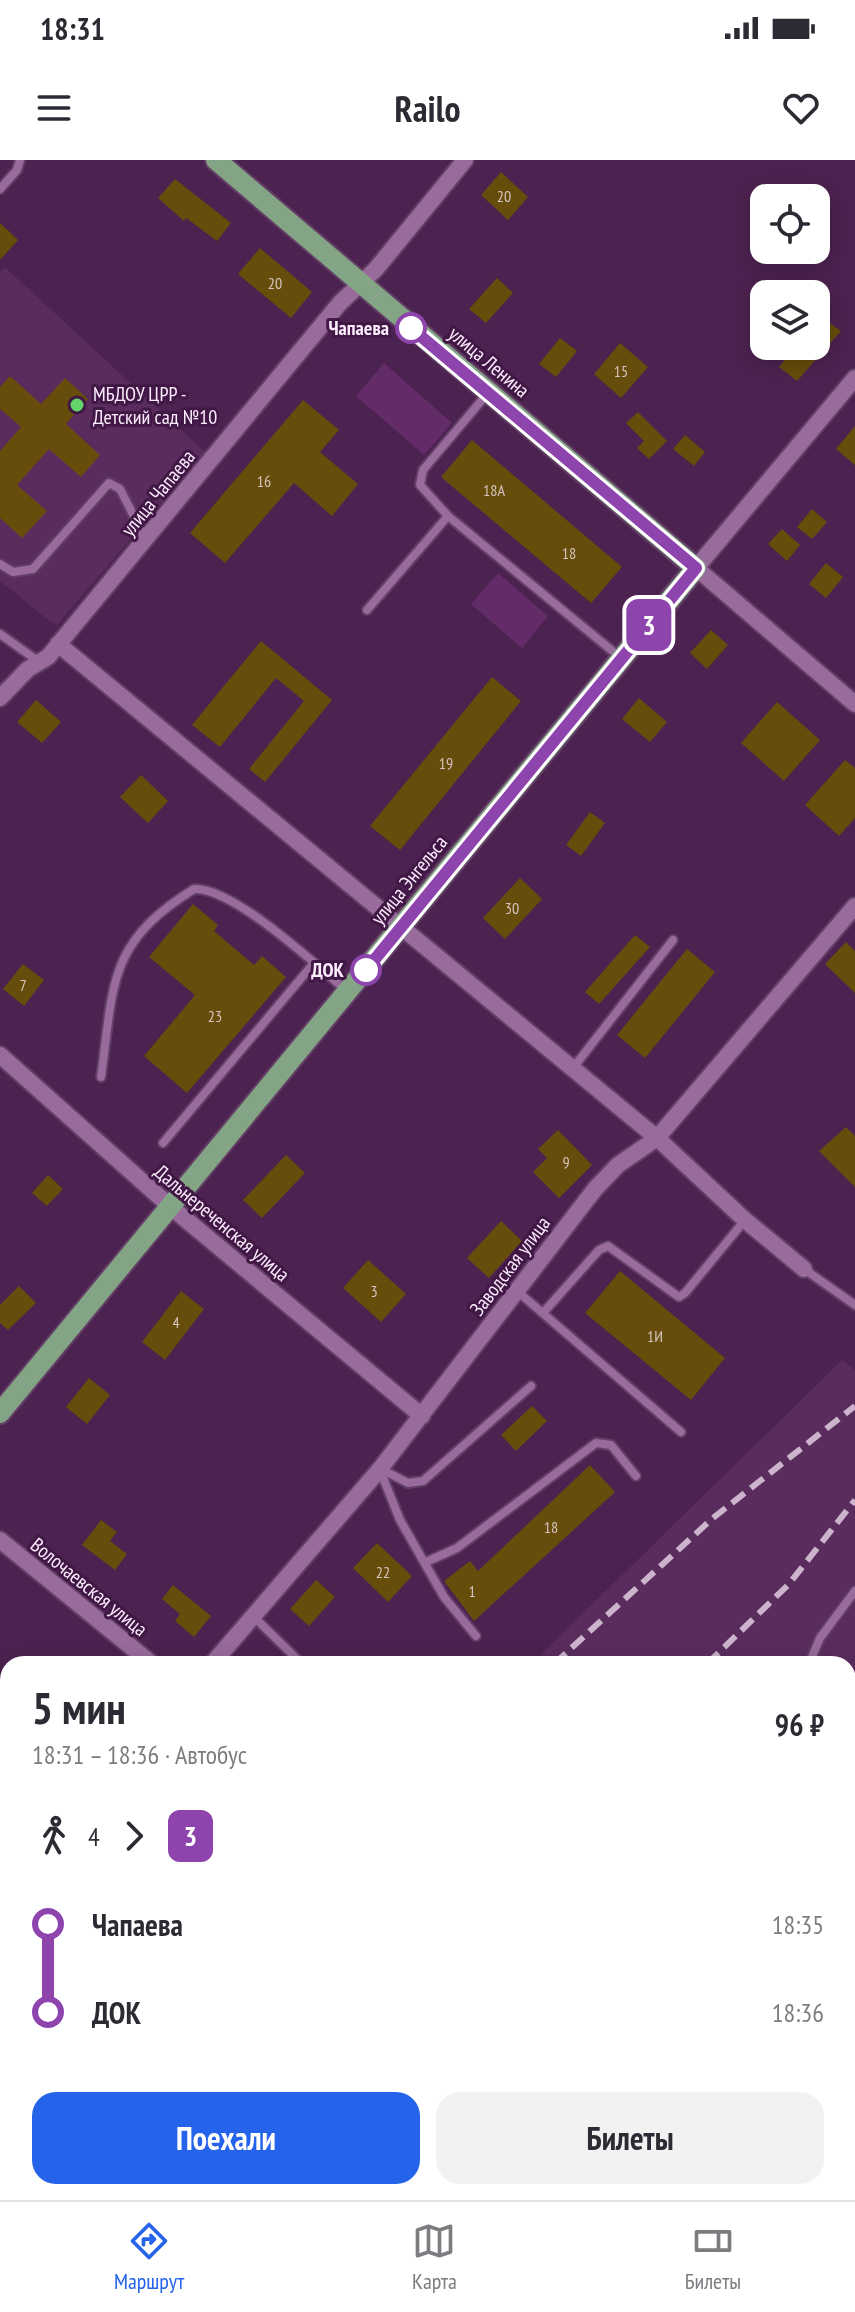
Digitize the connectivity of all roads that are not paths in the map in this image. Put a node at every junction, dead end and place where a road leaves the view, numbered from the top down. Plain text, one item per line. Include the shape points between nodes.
1 (20, 160) edge
2 (216, 160) edge
3 (465, 160) edge
4 (0, 189) edge
5 (359, 284) junction
6 (855, 378) edge
7 (488, 393) junction
8 (448, 516) junction
9 (146, 540) junction
10 (0, 564) edge
11 (696, 568) junction
12 (367, 610) dead end
13 (0, 634) edge
14 (58, 644) junction
15 (621, 658) junction
16 (38, 661) junction
17 (2, 693) edge
18 (855, 704) edge
19 (855, 906) edge
20 (403, 926) junction
21 (673, 940) dead end
22 (313, 964) junction
23 (348, 992) junction
24 (0, 1055) edge
25 (573, 1068) junction
26 (101, 1077) dead end
27 (657, 1138) junction
28 (163, 1143) dead end
29 (172, 1208) junction
30 (745, 1220) junction
31 (804, 1269) joint
32 (517, 1290) junction
33 (855, 1305) edge
34 (543, 1313) junction
35 (531, 1386) dead end
36 (0, 1413) edge
37 (422, 1416) junction
38 (681, 1432) dead end
39 (380, 1469) junction
40 (636, 1476) dead end
41 (0, 1540) edge
42 (426, 1562) junction
43 (855, 1591) edge
44 (253, 1616) junction
45 (476, 1636) dead end
46 (142, 1656) edge
47 (219, 1656) edge
48 (294, 1656) edge
49 (812, 1656) edge

1 - 4 lane
2 - 5 main road, улица Ленина
3 - 5 street, улица Чапаева
5 - 7 main road, улица Ленина
5 - 9 street, улица Чапаева
6 - 11 street, улица Энгельса
7 - 8 lane via 419,477 425,495
7 - 11 main road, улица Ленина
8 - 12 lane
8 - 15 lane
9 - 10 lane via 120,489 109,483 33,569 13,572
9 - 14 street, улица Чапаева
11 - 15 main road, улица Энгельса
11 - 18 street
13 - 16 lane
14 - 16 street, улица Чапаева
14 - 20 street
15 - 20 main road, улица Энгельса
16 - 17 street, улица Чапаева
19 - 27 street, Заводская улица
20 - 23 main road, улица Энгельса
20 - 25 street
21 - 25 lane
22 - 23 lane
22 - 26 lane via 220,892 194,889 152,918 128,947 115,987
22 - 28 lane
23 - 29 main road, улица Энгельса
24 - 29 street, Дальнереченская улица
25 - 27 street
27 - 30 street
27 - 32 street, Заводская улица via 605,1177
29 - 36 main road, улица Энгельса
29 - 37 street, Дальнереченская улица
30 - 31 street
30 - 34 lane via 679,1297 608,1246
31 - 33 lane
32 - 34 lane
32 - 37 street, Заводская улица
34 - 38 lane
35 - 39 lane via 423,1481 408,1483
37 - 39 street, Заводская улица
39 - 42 lane via 400,1520
39 - 44 street, Заводская улица
40 - 42 lane via 611,1445 596,1443 457,1548
41 - 46 street, Волочаевская улица
42 - 45 lane via 457,1617
43 - 49 lane
44 - 47 street, Заводская улица
44 - 48 lane

